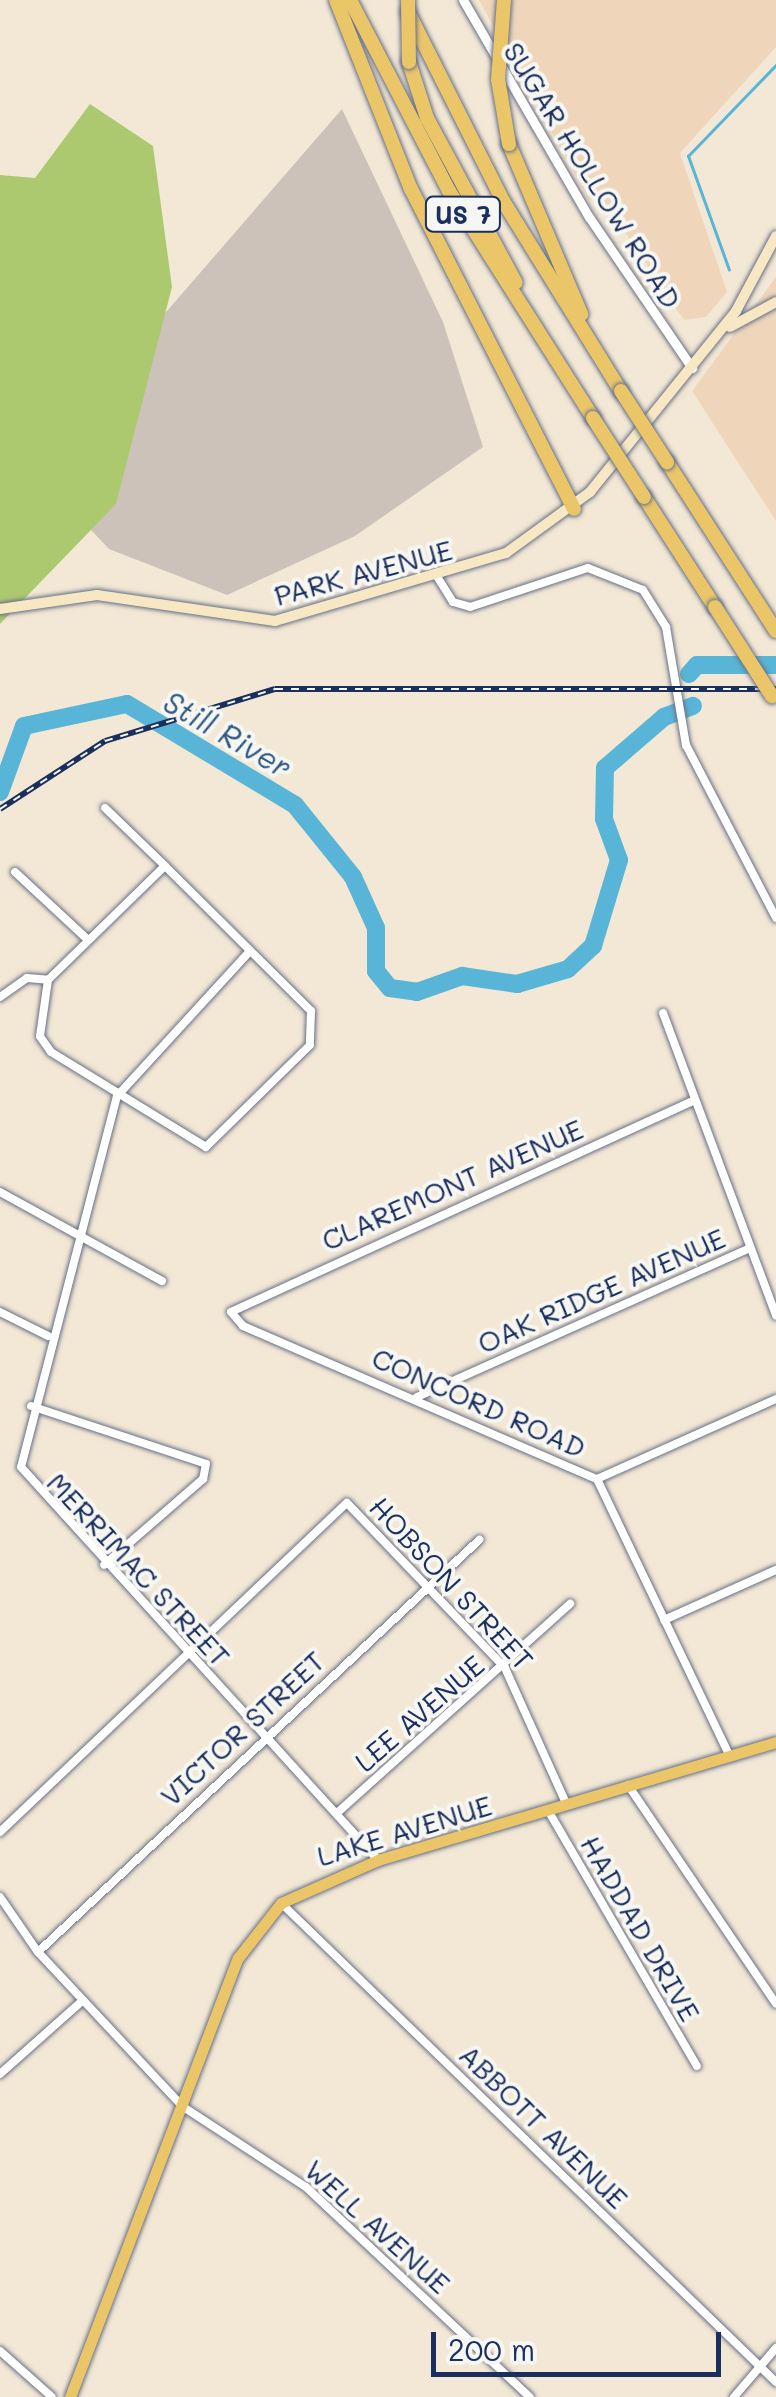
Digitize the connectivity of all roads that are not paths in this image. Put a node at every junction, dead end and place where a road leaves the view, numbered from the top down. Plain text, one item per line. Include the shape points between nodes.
1 (336, 0) edge
2 (350, 0) edge
3 (406, 0) edge
4 (463, 0) edge
5 (504, 0) edge
6 (776, 236) edge
7 (776, 302) edge
8 (717, 337) junction
9 (692, 368) junction
10 (621, 390) junction
11 (593, 418) junction
12 (574, 509) junction
13 (438, 578) junction
14 (0, 608) edge
15 (776, 630) edge
16 (775, 700) edge
17 (105, 808) dead end
18 (165, 866) junction
19 (16, 872) dead end
20 (776, 918) edge
21 (87, 939) junction
22 (250, 951) junction
23 (48, 980) junction
24 (0, 997) edge
25 (664, 1012) dead end
26 (117, 1096) junction
27 (694, 1100) junction
28 (0, 1192) edge
29 (73, 1240) junction
30 (748, 1249) junction
31 (162, 1281) dead end
32 (0, 1312) edge
33 (231, 1312) joint
34 (776, 1316) edge
35 (48, 1336) junction
36 (417, 1396) junction
37 (776, 1399) edge
38 (32, 1406) junction
39 (597, 1479) junction
40 (479, 1540) dead end
41 (104, 1565) junction
42 (776, 1570) edge
43 (431, 1586) junction
44 (570, 1604) dead end
45 (664, 1620) junction
46 (186, 1655) junction
47 (505, 1668) junction
48 (266, 1736) junction
49 (776, 1742) edge
50 (730, 1756) junction
51 (628, 1785) junction
52 (567, 1805) junction
53 (338, 1812) junction
54 (548, 1812) junction
55 (0, 1832) edge
56 (378, 1860) junction
57 (0, 1896) edge
58 (280, 1902) junction
59 (38, 1952) junction
60 (83, 2000) junction
61 (776, 2004) edge
62 (697, 2066) dead end
63 (0, 2074) edge
64 (182, 2106) junction
65 (776, 2348) edge
66 (0, 2352) edge
67 (760, 2367) junction
68 (776, 2382) edge
69 (52, 2397) edge
70 (70, 2397) edge
71 (530, 2397) edge
72 (734, 2397) edge

1 - 12 highway via 411,189
2 - 11 highway, US 7 via 432,161
3 - 10 highway, US 7 via 512,216
3 - 11 highway, bridge via 409,62 445,153
4 - 9 street, SUGAR HOLLOW ROAD via 589,217
5 - 10 highway, bridge via 498,68 509,144 547,247
6 - 8 main road
7 - 8 main road
8 - 9 main road, PARK AVENUE
9 - 12 main road, PARK AVENUE
10 - 15 highway, US 7, bridge
11 - 16 highway, US 7, bridge
12 - 13 main road, PARK AVENUE via 515,548
13 - 14 main road, PARK AVENUE via 275,621 96,595
13 - 20 street via 453,602 470,607 574,569 631,581 666,627 680,728
17 - 18 street
18 - 21 street
18 - 22 street
19 - 21 street
21 - 23 street
22 - 26 street, MERRIMAC STREET
22 - 26 street via 312,1011 310,1045 206,1147
23 - 24 street via 28,978
23 - 26 street via 40,1036
25 - 27 street
26 - 29 street, MERRIMAC STREET
27 - 30 street
27 - 33 street, CLAREMONT AVENUE
28 - 29 street
29 - 31 street
29 - 35 street, MERRIMAC STREET
30 - 34 street
30 - 36 street, OAK RIDGE AVENUE
32 - 35 street
33 - 36 street, CONCORD ROAD via 243,1326
35 - 38 street, MERRIMAC STREET
36 - 39 street, CONCORD ROAD
37 - 39 street
38 - 41 street, MERRIMAC STREET via 21,1448 28,1483
38 - 41 street via 206,1464 203,1479
39 - 45 street, CONCORD ROAD
40 - 43 street, VICTOR STREET
41 - 46 street, MERRIMAC STREET
42 - 45 street
43 - 46 street, HOBSON STREET via 347,1503
43 - 47 street, HOBSON STREET
43 - 48 street, VICTOR STREET
44 - 47 street, LEE AVENUE
45 - 50 street, CONCORD ROAD
46 - 48 street, MERRIMAC STREET
46 - 55 street
47 - 52 street, HOBSON STREET
47 - 53 street, LEE AVENUE
48 - 53 street, MERRIMAC STREET
48 - 59 street, VICTOR STREET
49 - 50 main road, LAKE AVENUE
50 - 51 main road, LAKE AVENUE
51 - 52 main road, LAKE AVENUE
51 - 61 street
52 - 54 main road, LAKE AVENUE
53 - 56 street, MERRIMAC STREET
54 - 56 main road, LAKE AVENUE
54 - 62 street, HADDAD DRIVE
56 - 58 main road, LAKE AVENUE
57 - 59 street, WELL AVENUE
58 - 64 main road, LAKE AVENUE via 238,1958
58 - 67 street, ABBOTT AVENUE
59 - 60 street, WELL AVENUE
60 - 63 street
60 - 64 street, WELL AVENUE
64 - 70 main road, LAKE AVENUE
64 - 71 street, WELL AVENUE via 306,2187
65 - 67 street
66 - 69 street
67 - 68 street, ABBOTT AVENUE
67 - 72 street

